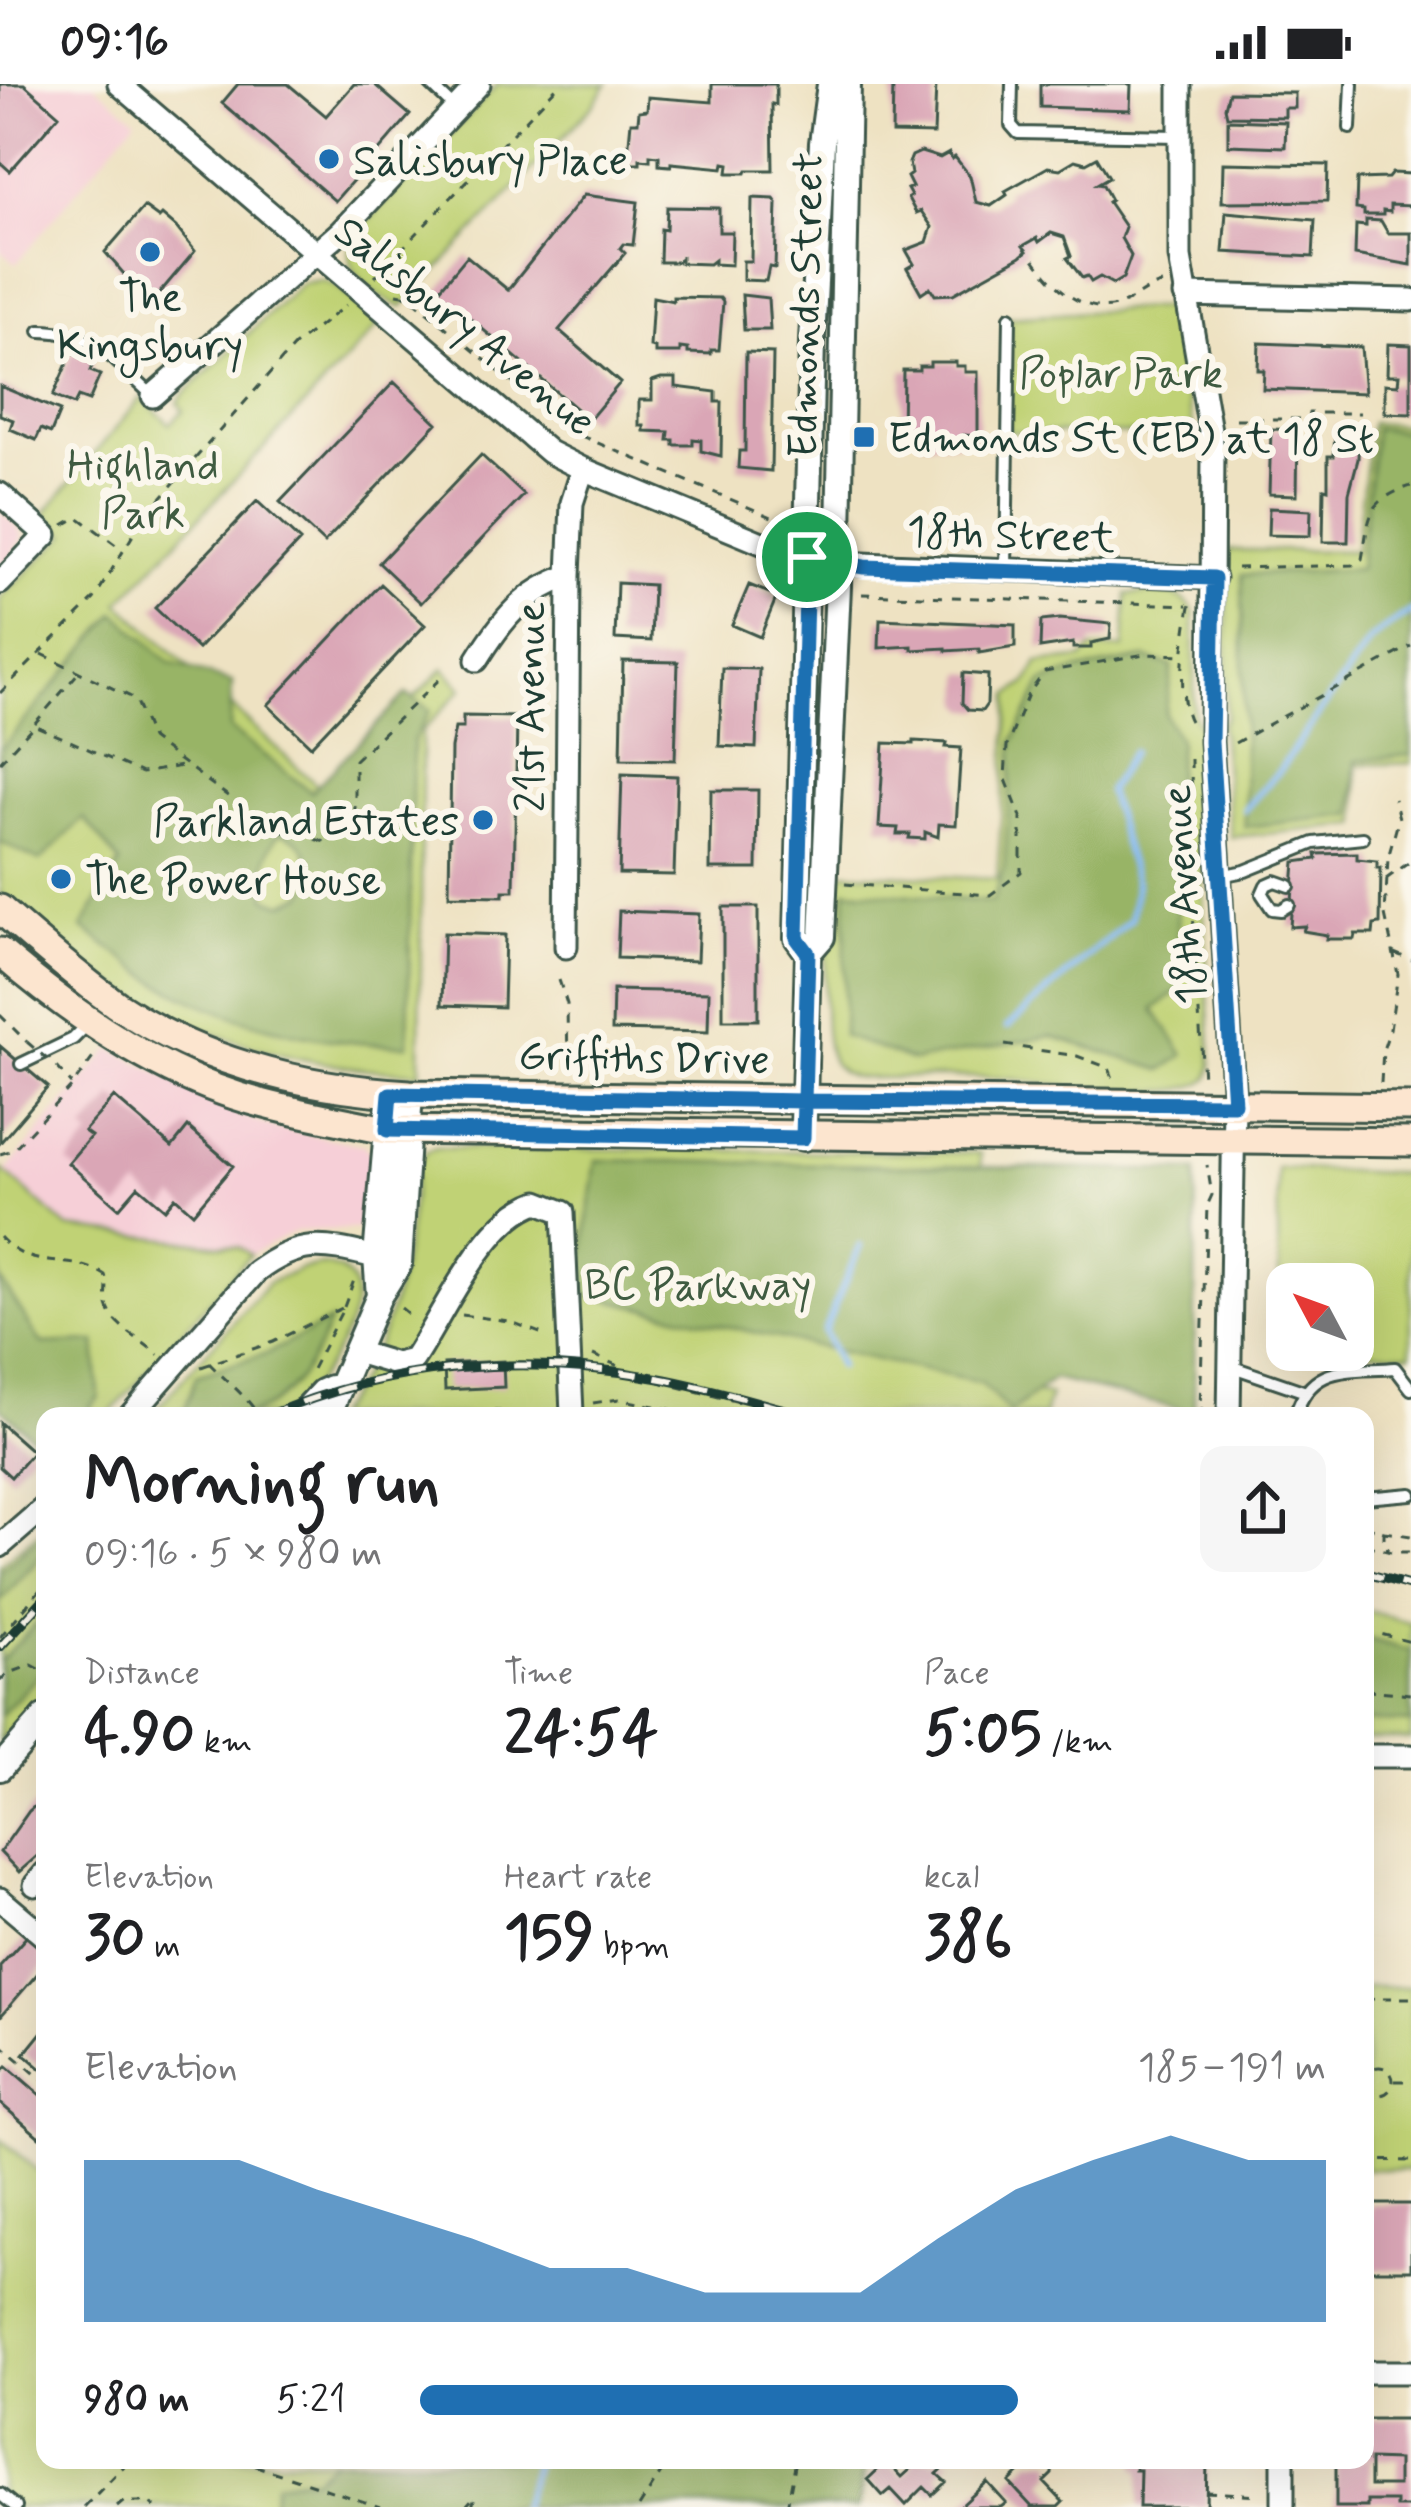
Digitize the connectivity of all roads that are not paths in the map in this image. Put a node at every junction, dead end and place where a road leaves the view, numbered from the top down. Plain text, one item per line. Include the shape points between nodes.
1 (118, 84) edge
2 (430, 84) edge
3 (479, 84) edge
4 (830, 84) edge
5 (848, 84) edge
6 (1012, 84) edge
7 (1180, 84) edge
8 (1352, 84) edge
9 (457, 109) junction
10 (1350, 128) dead end
11 (1178, 136) junction
12 (314, 252) junction
13 (1185, 295) junction
14 (1411, 300) edge
15 (1010, 316) dead end
16 (40, 331) dead end
17 (153, 396) joint
18 (583, 470) junction
19 (0, 494) edge
20 (807, 557) junction
21 (838, 563) junction
22 (1006, 572) junction
23 (569, 576) junction
24 (1214, 578) junction
25 (0, 583) edge
26 (477, 660) dead end
27 (1363, 838) dead end
28 (1266, 862) junction
29 (1220, 876) junction
30 (1270, 882) junction
31 (1288, 886) dead end
32 (1288, 904) dead end
33 (0, 908) edge
34 (566, 947) dead end
35 (0, 952) edge
36 (808, 953) junction
37 (94, 1035) junction
38 (21, 1064) dead end
39 (400, 1094) junction
40 (804, 1101) junction
41 (1234, 1104) junction
42 (1411, 1107) edge
43 (398, 1131) junction
44 (803, 1138) junction
45 (1234, 1138) junction
46 (1411, 1142) edge
47 (376, 1257) junction
48 (379, 1296) junction
49 (356, 1352) junction
50 (1231, 1366) junction
51 (338, 1384) junction
52 (1411, 1388) edge
53 (1303, 1391) junction
54 (138, 1407) edge
55 (308, 1407) edge
56 (329, 1407) edge
57 (572, 1407) edge
58 (1229, 1407) edge
59 (1298, 1407) edge
60 (1411, 1494) edge
61 (1374, 1497) edge
62 (36, 1515) edge
63 (0, 1546) edge
64 (36, 1745) edge
65 (1374, 1756) edge
66 (1411, 1756) edge
67 (0, 1768) edge
68 (5, 1913) edge
69 (36, 1932) edge
70 (1374, 2372) edge
71 (1411, 2372) edge
72 (1283, 2469) edge
73 (0, 2494) edge
74 (16, 2507) edge
75 (1282, 2507) edge

1 - 12 street, Salisbury Avenue
2 - 9 lane
3 - 9 street
4 - 20 street, Edmonds Street
5 - 21 street, Edmonds Street
6 - 11 lane via 1018,133
7 - 11 street, 18th Avenue
8 - 10 lane
9 - 12 street
11 - 13 street, 18th Avenue
12 - 17 street
12 - 18 street, Salisbury Avenue via 534,440
13 - 14 street
13 - 24 street, 18th Avenue via 1213,448
15 - 22 lane
16 - 17 lane via 70,332 98,345
18 - 20 street, Salisbury Avenue
18 - 23 street, 21st Avenue via 572,502
19 - 25 street via 46,535
20 - 21 street, 18th Street
20 - 36 street, Edmonds Street via 797,938
21 - 22 street, 18th Street
21 - 36 street, Edmonds Street via 823,937
22 - 24 street, 18th Street
23 - 26 street via 524,599
23 - 34 street, 21st Avenue
24 - 29 street, 18th Avenue via 1211,742
27 - 28 lane via 1314,843
28 - 29 lane
28 - 30 lane
29 - 41 street, 18th Avenue
30 - 31 lane
30 - 32 lane via 1264,903 1276,910
33 - 39 main road, Griffiths Drive via 102,994 211,1054 313,1084
35 - 37 main road, Griffiths Drive
36 - 40 street, Edmonds Street
37 - 38 lane
37 - 43 main road, Griffiths Drive via 257,1102
39 - 40 main road, Griffiths Drive
39 - 43 street
40 - 41 main road, Griffiths Drive
40 - 44 street, Edmonds Street
41 - 42 main road, Griffiths Drive
41 - 45 street, 18th Avenue
43 - 44 main road, Griffiths Drive
43 - 47 street
43 - 48 street via 399,1264
44 - 45 main road, Griffiths Drive
45 - 46 main road, Griffiths Drive
45 - 50 street, 18th Avenue
47 - 48 street
47 - 54 street via 323,1245 273,1259
48 - 49 street
49 - 51 street
49 - 57 street via 397,1364 413,1360 490,1234 515,1209 538,1202 563,1212
50 - 53 lane
50 - 58 street, 18th Avenue
51 - 55 street
51 - 56 street
52 - 53 lane via 1395,1368 1327,1374
53 - 59 lane
60 - 61 lane
62 - 63 street
64 - 67 street
65 - 66 street
68 - 69 street
70 - 71 street
72 - 75 street
73 - 74 lane

